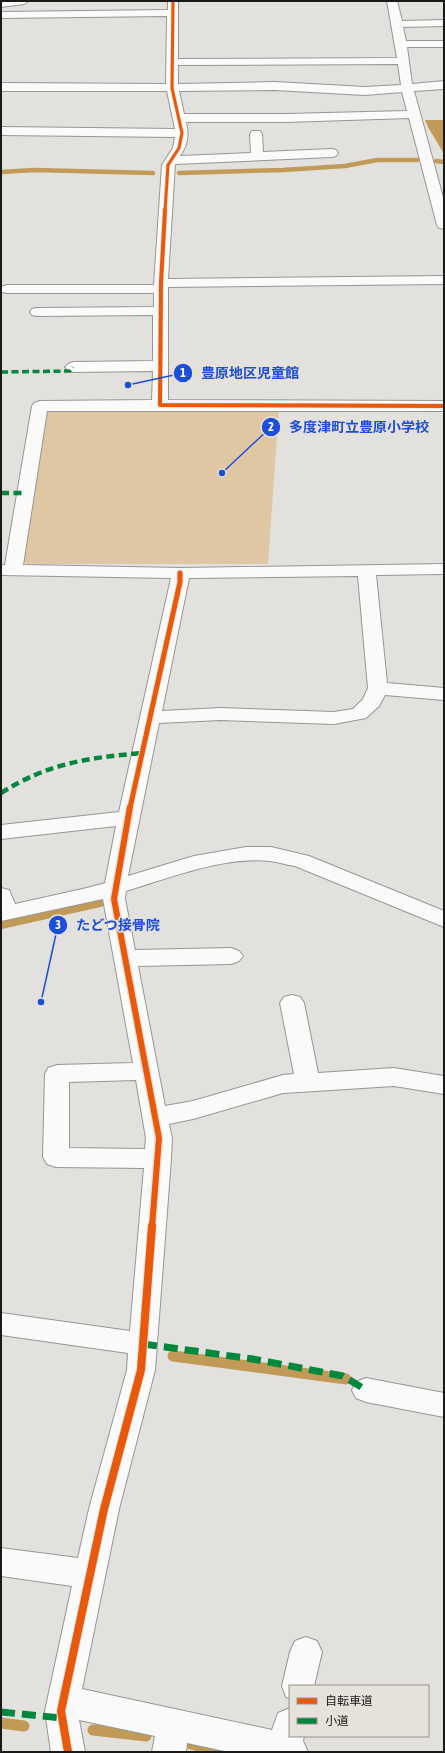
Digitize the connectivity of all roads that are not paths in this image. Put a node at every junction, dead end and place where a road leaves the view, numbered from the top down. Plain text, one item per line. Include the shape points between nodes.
1 (24, 1) edge
2 (173, 1) edge
3 (392, 1) edge
4 (1, 4) edge
5 (173, 13) junction
6 (1, 15) edge
7 (444, 23) edge
8 (397, 24) junction
9 (402, 44) junction
10 (444, 44) edge
11 (172, 62) junction
12 (407, 67) junction
13 (444, 85) edge
14 (1, 87) edge
15 (172, 88) junction
16 (407, 88) junction
17 (414, 114) junction
18 (179, 118) junction
19 (1, 131) edge
20 (182, 133) junction
21 (256, 134) dead end
22 (332, 153) dead end
23 (257, 156) junction
24 (171, 160) junction
25 (444, 225) edge
26 (444, 280) edge
27 (161, 286) junction
28 (7, 289) dead end
29 (160, 311) junction
30 (37, 312) dead end
31 (160, 366) junction
32 (73, 367) dead end
33 (160, 405) junction
34 (444, 406) edge
35 (444, 569) edge
36 (7, 570) edge
37 (367, 570) junction
38 (180, 573) junction
39 (378, 688) junction
40 (444, 694) edge
41 (150, 717) junction
42 (128, 818) junction
43 (1, 832) edge
44 (115, 887) junction
45 (3, 908) edge
46 (444, 920) edge
47 (231, 956) dead end
48 (125, 958) junction
49 (292, 1003) dead end
50 (147, 1071) junction
51 (308, 1082) junction
52 (444, 1085) edge
53 (156, 1117) junction
54 (158, 1159) junction
55 (1, 1324) edge
56 (143, 1344) junction
57 (366, 1390) dead end
58 (444, 1405) edge
59 (1, 1562) edge
60 (90, 1574) junction
61 (306, 1652) dead end
62 (298, 1685) edge
63 (63, 1701) junction
64 (172, 1739) edge
65 (288, 1742) edge
66 (68, 1752) edge

1 - 4 street
2 - 5 street
3 - 8 street
5 - 6 street
5 - 11 street
7 - 8 street
8 - 9 street
9 - 10 street
9 - 12 street
11 - 12 street
11 - 15 street
12 - 16 street
13 - 16 street
14 - 15 street
15 - 16 street via 275,86 365,91
15 - 18 street
16 - 17 street
17 - 18 street
17 - 25 street via 432,158
18 - 20 street
19 - 20 street
20 - 24 street via 179,148
21 - 23 street
22 - 23 street
23 - 24 street
24 - 27 street via 168,166
26 - 27 street
27 - 28 street
27 - 29 street
29 - 30 street
29 - 31 street
31 - 32 street
31 - 33 street
33 - 34 street
33 - 36 street via 40,406
35 - 37 street
36 - 38 street
37 - 38 street
37 - 39 street
38 - 41 street
39 - 40 street
39 - 41 street via 372,702 359,714 334,718 220,714
41 - 42 street
42 - 43 street
42 - 44 street
44 - 45 street via 45,906
44 - 46 street via 194,863 246,854 271,854 301,860
44 - 48 street via 114,899
47 - 48 street
48 - 50 street
49 - 51 street
50 - 53 street
50 - 54 street via 57,1074 56,1157
51 - 52 street via 394,1077
51 - 53 street via 283,1084 193,1110
53 - 54 street
54 - 56 street
55 - 56 street
56 - 60 street via 141,1370 104,1509
57 - 58 street
59 - 60 street
60 - 63 street
61 - 62 street
63 - 64 street
63 - 66 street via 61,1711
64 - 65 street

